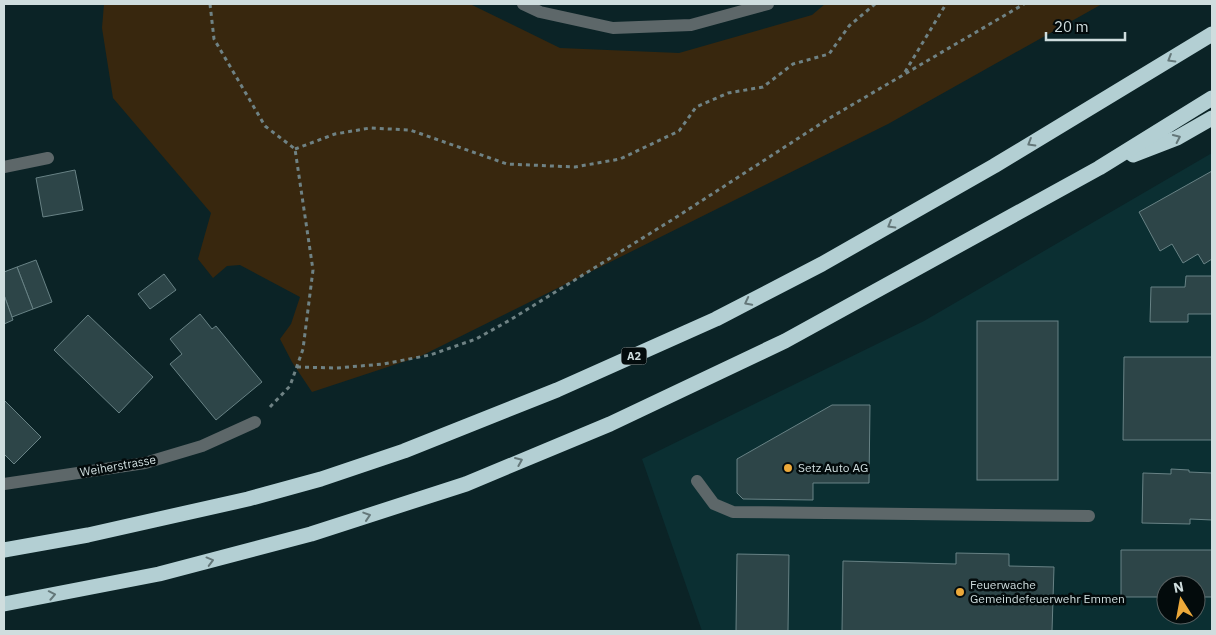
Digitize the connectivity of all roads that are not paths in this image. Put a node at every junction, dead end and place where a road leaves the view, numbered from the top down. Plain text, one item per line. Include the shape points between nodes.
1 (523, 4) edge
2 (768, 4) edge
3 (1212, 34) edge
4 (1212, 98) edge
5 (1212, 118) edge
6 (48, 158) dead end
7 (4, 167) edge
8 (1099, 168) junction
9 (255, 422) road end
10 (697, 481) dead end
11 (4, 484) edge
12 (1089, 516) dead end
13 (4, 550) edge
14 (4, 604) edge

1 - 2 street via 540,12 613,28 691,25
3 -> 13 highway, A2 via 1011,156 822,264 716,319 557,390 404,451 321,479 88,535
4 - 8 highway
8 -> 5 highway via 1177,138
6 - 7 street
14 -> 8 highway via 168,572 312,534 466,484 610,424 785,340
9 - 11 street, Weiherstrasse via 202,446 145,463
10 - 12 street via 714,504 733,512

